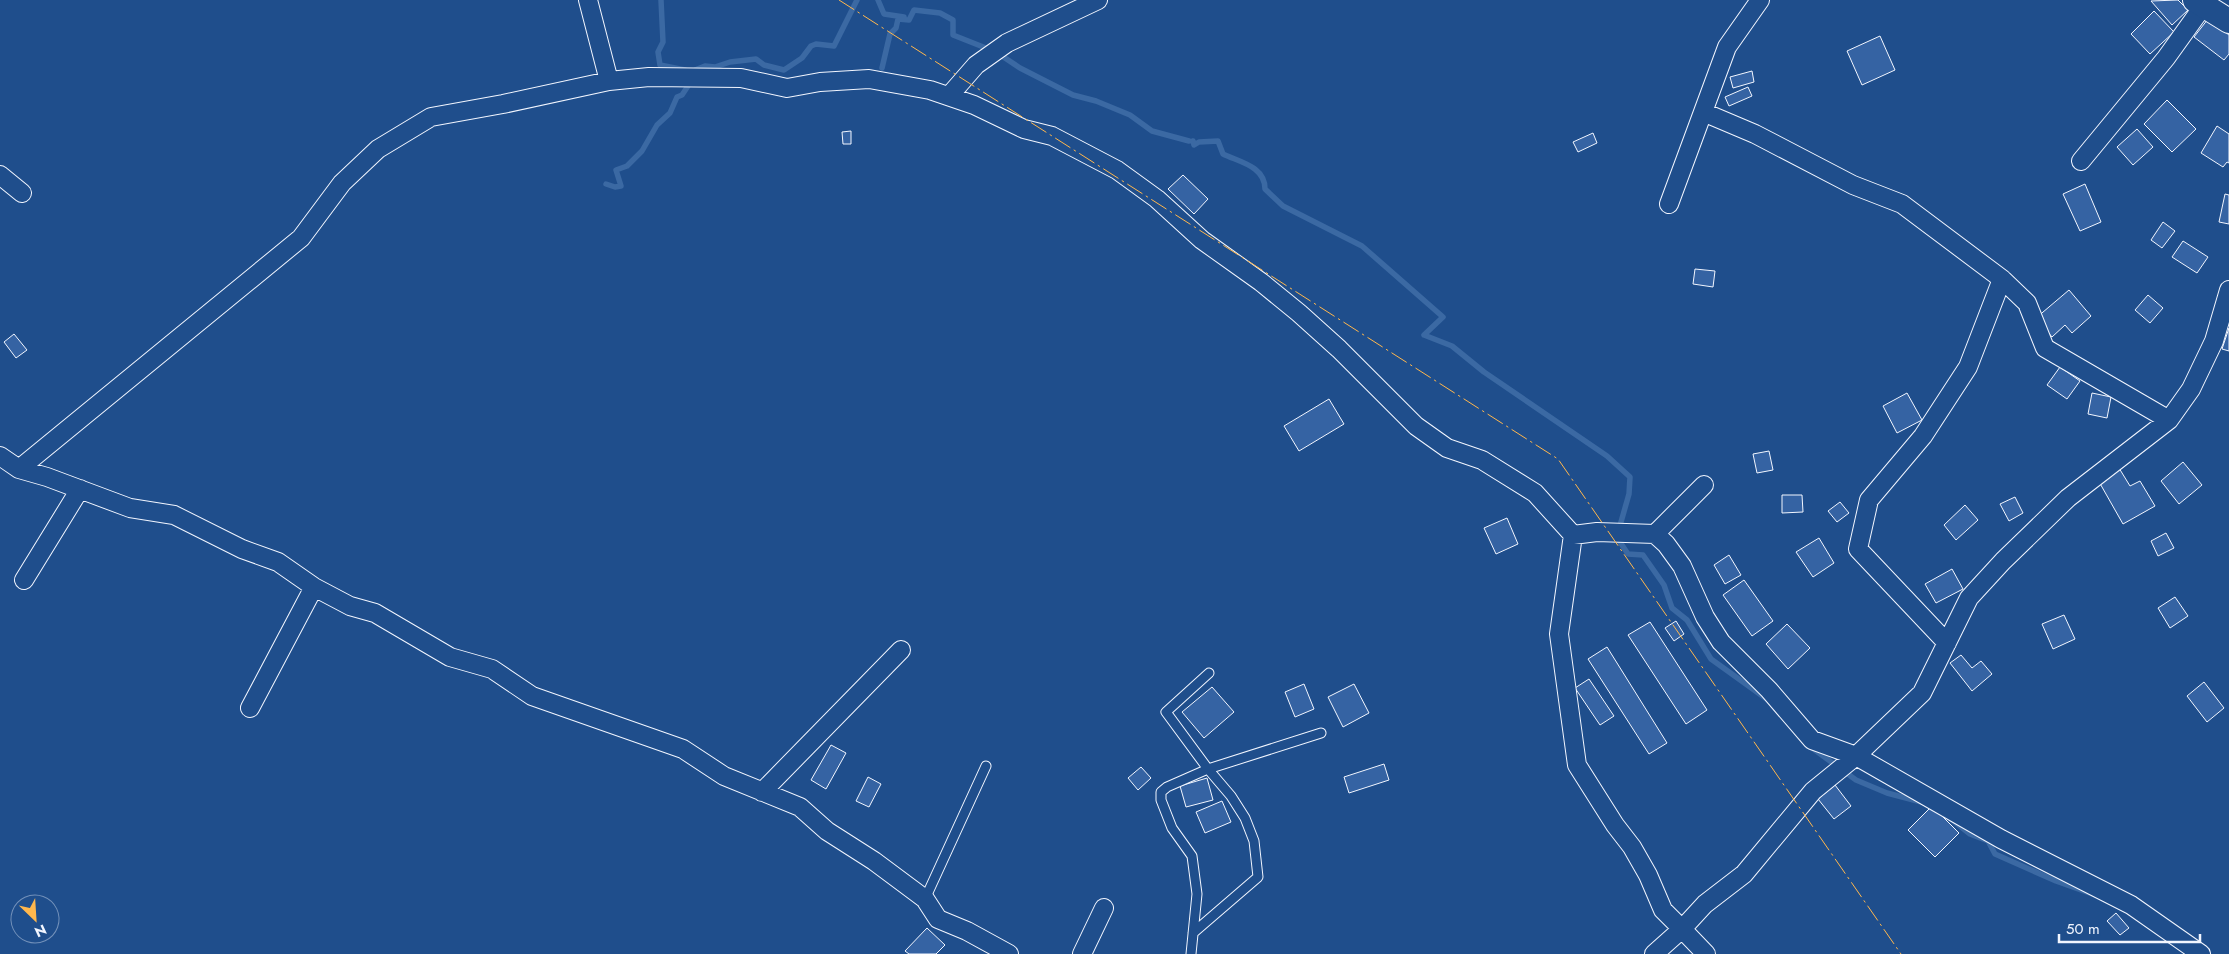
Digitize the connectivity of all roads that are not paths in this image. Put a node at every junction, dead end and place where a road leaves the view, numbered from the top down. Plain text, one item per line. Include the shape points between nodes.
1 (588, 0) edge
2 (1098, 0) edge
3 (1760, 0) edge
4 (2199, 3) edge
5 (2229, 21) edge
6 (609, 82) junction
7 (949, 96) junction
8 (1703, 112) junction
9 (2081, 160) dead end
10 (0, 175) edge
11 (22, 193) dead end
12 (1669, 204) dead end
13 (2002, 279) junction
14 (2229, 290) edge
15 (2169, 420) junction
16 (0, 456) edge
17 (19, 469) junction
18 (1704, 485) dead end
19 (80, 490) junction
20 (1654, 534) junction
21 (1573, 535) junction
22 (24, 580) dead end
23 (314, 586) junction
24 (1947, 643) junction
25 (901, 650) dead end
26 (1209, 673) dead end
27 (250, 708) dead end
28 (1321, 732) dead end
29 (1856, 756) junction
30 (986, 766) dead end
31 (1208, 769) junction
32 (762, 792) junction
33 (925, 899) junction
34 (1104, 908) dead end
35 (1682, 929) junction
36 (1193, 934) junction
37 (1009, 954) edge
38 (1082, 954) edge
39 (1191, 954) edge
40 (1654, 954) edge
41 (1706, 954) edge
42 (2201, 954) edge

1 - 6 street
2 - 7 street via 1007,42 976,65
3 - 8 street via 1727,47
4 - 5 main road
4 - 9 street via 2166,58
6 - 7 street via 648,77 684,79 709,76 742,78 787,88 869,79
6 - 17 street via 432,117 378,150 342,183 301,238
7 - 21 street via 1024,129 1052,136 1117,170 1202,240 1299,313 1416,426 1447,448 1482,460 1536,493
8 - 12 street
8 - 13 street via 1754,134 1853,185 1902,204
10 - 11 street
13 - 15 street via 2027,303 2045,348
13 - 24 street via 1968,367 1924,436 1869,500 1858,549
14 - 15 street via 2214,341 2191,389
15 - 24 street via 2068,498 2003,561 1969,598
16 - 17 street
17 - 19 street
18 - 20 street
19 - 22 street
19 - 23 street via 130,508 174,515 278,562
20 - 21 street via 1597,532
20 - 29 street via 1682,566 1705,617 1721,642 1812,740
21 - 35 street via 1558,634 1577,765 1632,847 1664,910
23 - 27 street
23 - 32 street via 350,606 375,613 450,657 492,669 532,696 683,749 724,776
24 - 29 street via 1922,693
25 - 32 street
26 - 31 lane via 1166,712
28 - 31 lane
29 - 35 street via 1814,791 1744,874 1705,904
29 - 42 street via 2001,839 2131,905
30 - 33 lane
31 - 36 lane via 1161,792 1169,821 1192,856 1197,894
31 - 36 lane via 1232,796 1245,818 1254,842 1258,878
32 - 33 street via 800,807 827,830
33 - 37 street via 938,919
34 - 38 street
35 - 40 street
35 - 41 street
36 - 39 lane

